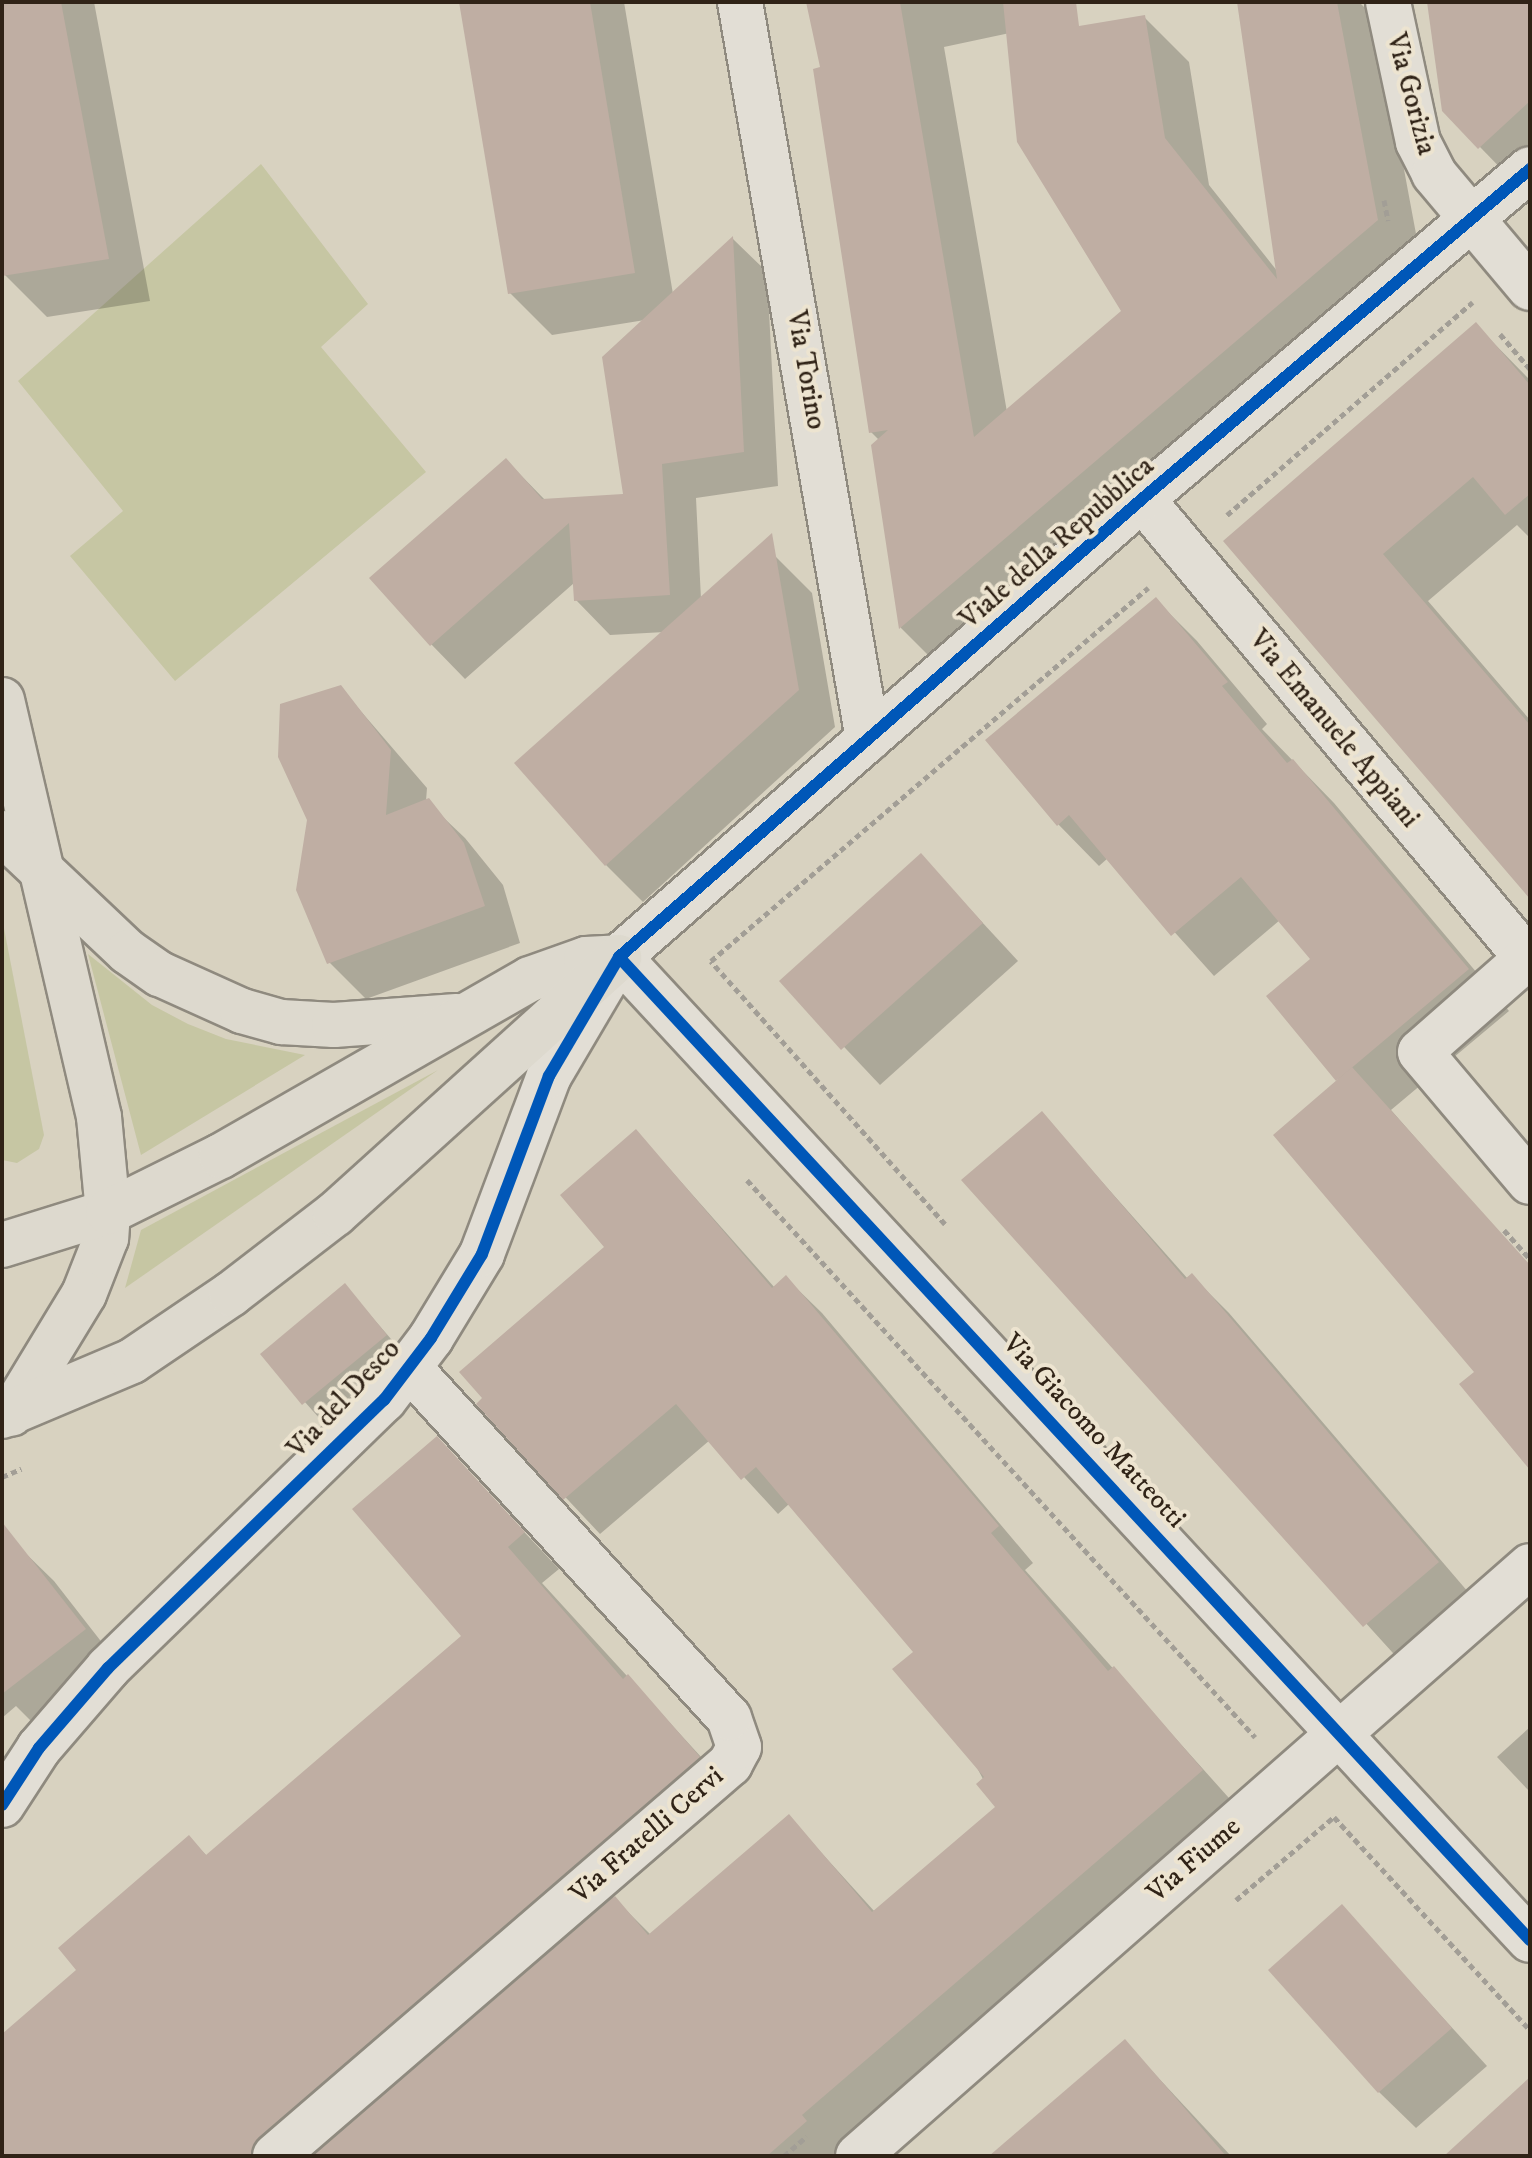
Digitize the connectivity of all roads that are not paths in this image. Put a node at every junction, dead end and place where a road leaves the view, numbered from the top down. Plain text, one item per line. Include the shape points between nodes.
1 (740, 2) edge
2 (1388, 2) edge
3 (1530, 169) edge
4 (1471, 221) junction
5 (1530, 288) edge
6 (1142, 499) junction
7 (2, 700) edge
8 (868, 739) junction
9 (2, 833) edge
10 (46, 878) junction
11 (619, 957) junction
12 (1528, 960) edge
13 (467, 1015) junction
14 (1530, 1182) edge
15 (108, 1212) junction
16 (2, 1245) edge
17 (409, 1368) junction
18 (5, 1409) edge
19 (1530, 1566) edge
20 (1341, 1731) junction
21 (2, 1805) edge
22 (1530, 1940) edge
23 (275, 2156) edge
24 (858, 2156) edge

1 - 8 street, Via Torino
2 - 4 street, Via Gorizia via 1418,142 1434,174
3 - 4 street, Viale della Repubblica
4 - 5 street, Via Gorizia
4 - 6 street, Viale della Repubblica
6 - 8 street, Viale della Repubblica
6 - 12 street, Via Emanuele Appiani
7 - 10 main road
8 - 11 street, Viale della Repubblica
9 - 10 main road
10 - 13 main road via 160,974 242,1011 281,1022 334,1025
10 - 15 main road via 99,1117
11 - 13 main road via 569,963
11 - 17 street, Via del Desco via 549,1076 482,1254
11 - 18 main road via 335,1214 231,1294 132,1361
11 - 20 street, Via Giacomo Matteotti
12 - 14 street, Via Emanuele Appiani via 1420,1052
13 - 15 main road via 221,1156
15 - 16 main road
15 - 18 main road via 106,1238 84,1294
17 - 21 street, Via del Desco via 384,1400 108,1668 39,1748
17 - 23 street, Via Fratelli Cervi via 729,1718 739,1747 730,1764
19 - 20 street, Via Fiume
20 - 22 street, Via Giacomo Matteotti
20 - 24 street, Via Fiume

